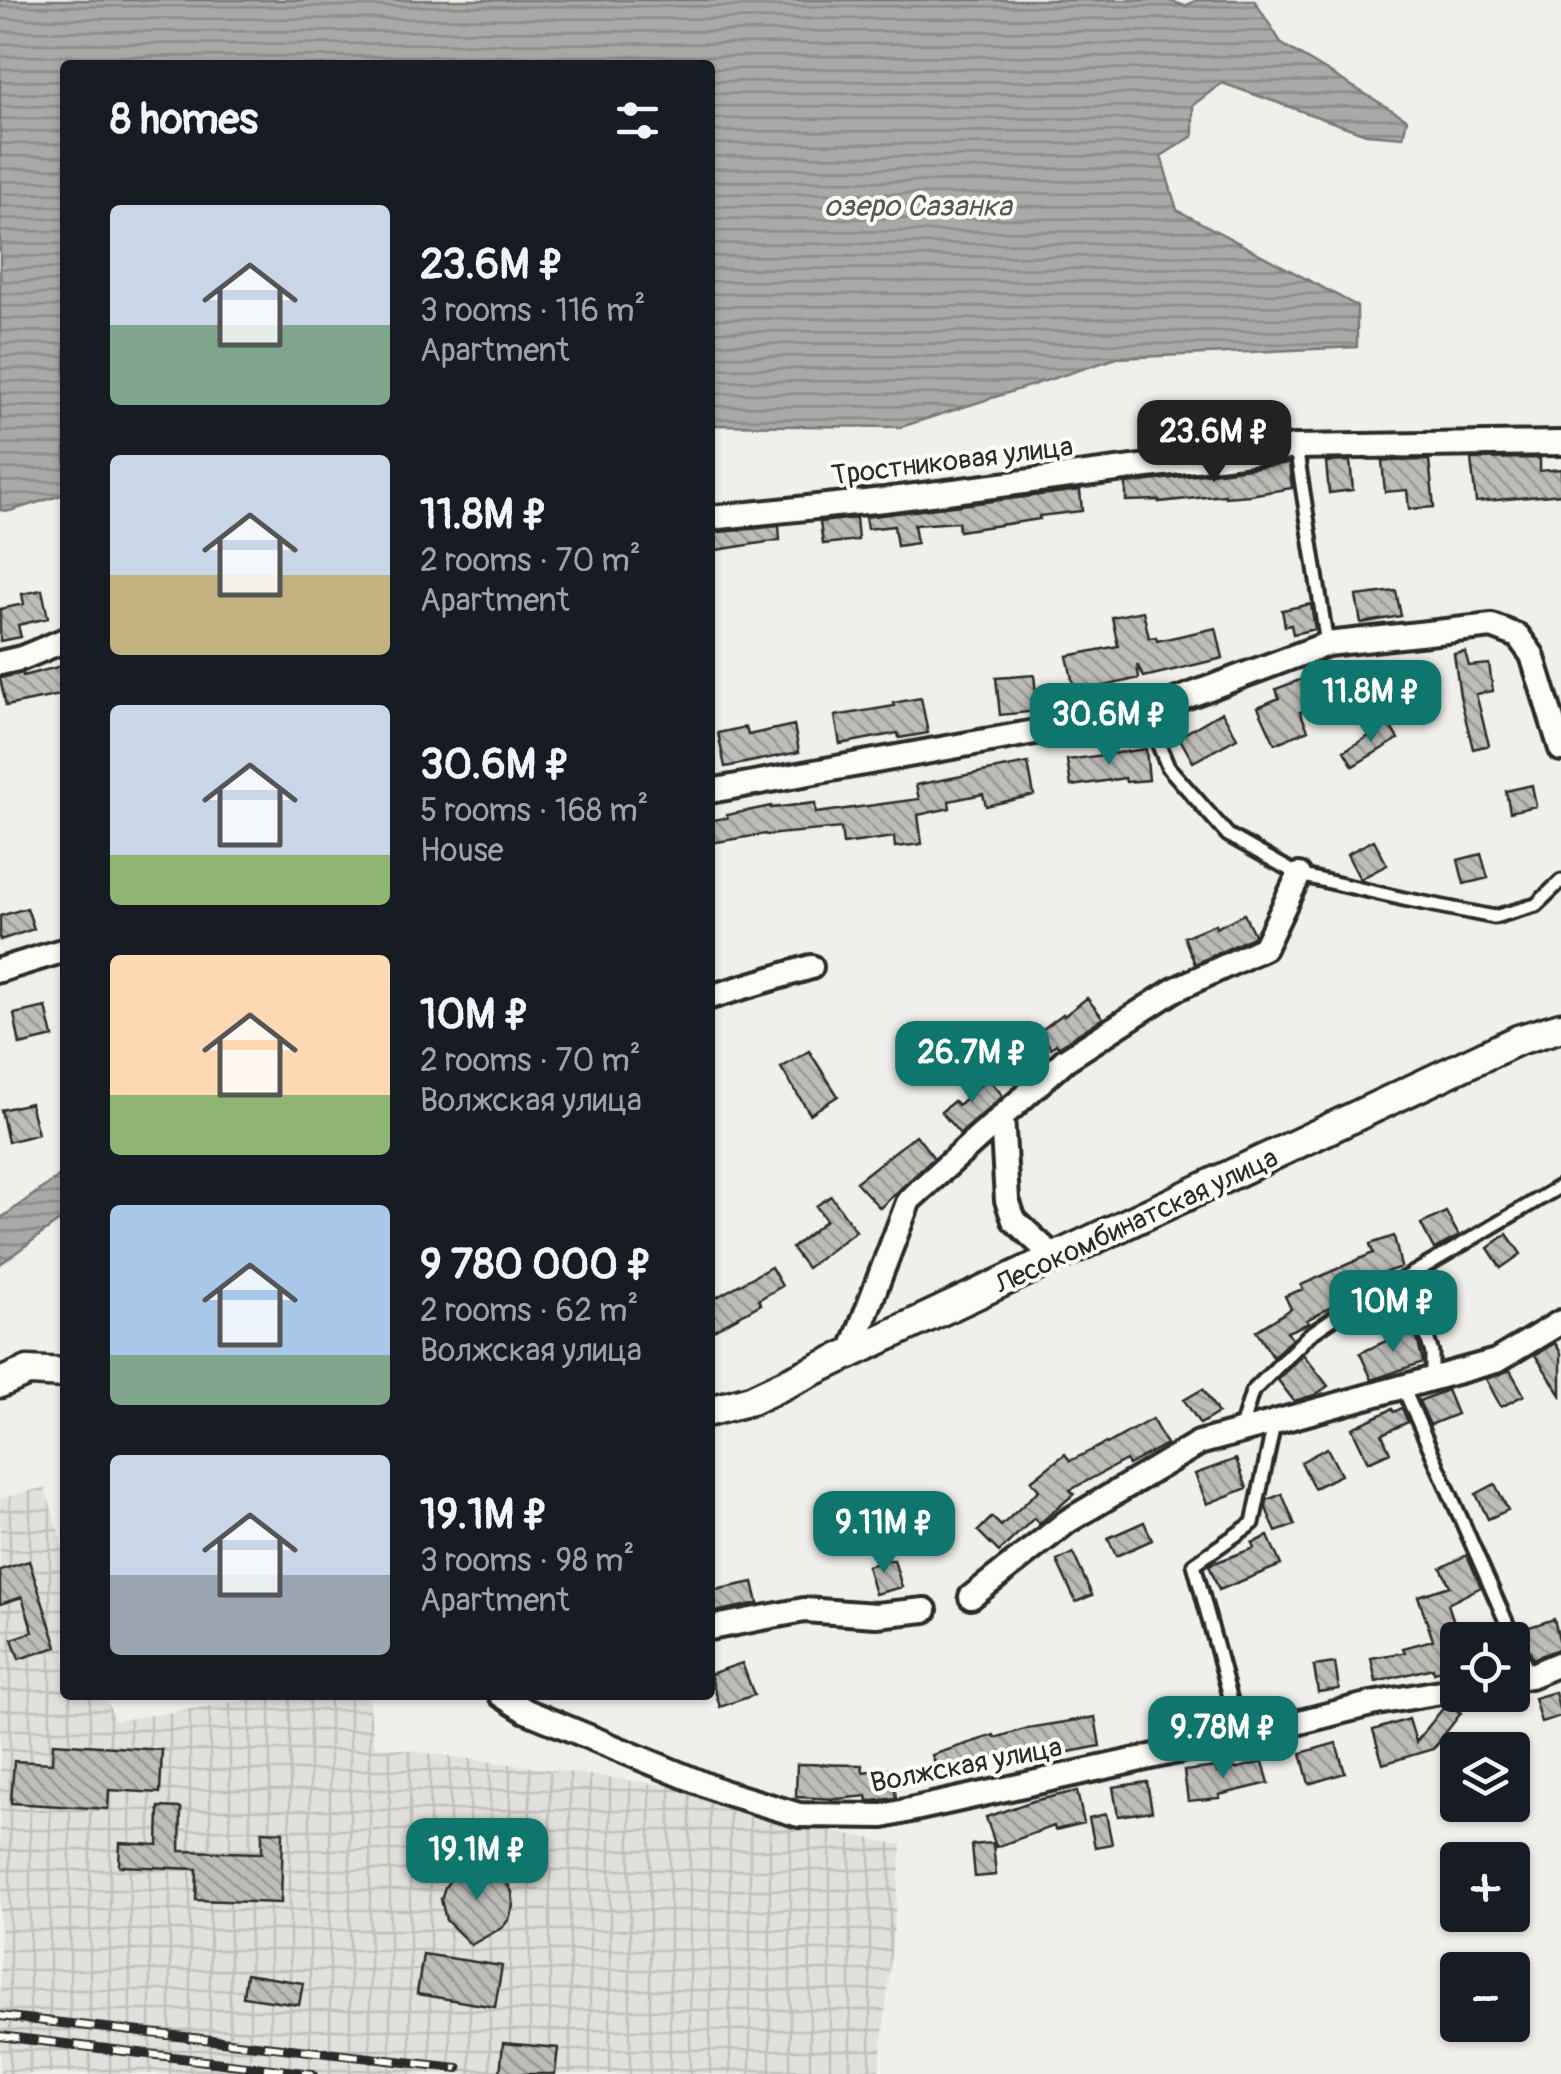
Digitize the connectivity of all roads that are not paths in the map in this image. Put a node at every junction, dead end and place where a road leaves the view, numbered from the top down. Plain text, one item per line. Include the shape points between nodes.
1 (1561, 444) edge
2 (1296, 447) junction
3 (715, 517) edge
4 (60, 642) edge
5 (1327, 644) junction
6 (0, 663) edge
7 (1144, 712) junction
8 (1561, 749) edge
9 (715, 790) edge
10 (1299, 875) junction
11 (1561, 881) edge
12 (60, 952) edge
13 (811, 966) dead end
14 (0, 970) edge
15 (715, 996) edge
16 (1561, 1027) edge
17 (1002, 1116) junction
18 (1561, 1186) edge
19 (1056, 1258) junction
20 (1408, 1277) junction
21 (1561, 1322) edge
22 (850, 1355) junction
23 (60, 1373) edge
24 (1432, 1379) junction
25 (0, 1383) edge
26 (1403, 1387) junction
27 (715, 1410) edge
28 (1274, 1424) junction
29 (1239, 1434) junction
30 (971, 1598) dead end
31 (926, 1610) dead end
32 (1498, 1622) edge
33 (715, 1627) edge
34 (1561, 1662) edge
35 (1530, 1674) edge
36 (1440, 1692) edge
37 (509, 1700) edge
38 (1241, 1737) junction

1 - 2 street, Тростниковая улица
2 - 3 street, Тростниковая улица
2 - 5 lane
4 - 6 street
5 - 7 street
5 - 8 street via 1492,626 1518,636 1532,655
7 - 9 street
7 - 10 lane via 1168,767 1228,835
10 - 11 lane via 1494,917 1536,905
10 - 17 street via 1264,948 1174,990 1065,1060
12 - 14 street
13 - 15 street
16 - 19 street, Лесокомбинатская улица via 1518,1040
17 - 19 street via 1006,1200 1014,1220
17 - 22 street via 909,1200
18 - 20 lane
19 - 22 street, Лесокомбинатская улица
20 - 24 lane via 1432,1352
20 - 29 lane via 1309,1335 1252,1392
21 - 24 street via 1496,1361
22 - 27 street, Лесокомбинатская улица
23 - 25 street via 28,1371
24 - 26 street
26 - 28 street
26 - 32 lane
28 - 29 street
28 - 38 lane via 1253,1522 1194,1564
29 - 30 street via 1200,1444 1068,1521
31 - 33 street via 804,1610
34 - 35 street
36 - 38 street, Волжская улица
37 - 38 street, Волжская улица via 723,1792 798,1815 882,1816

